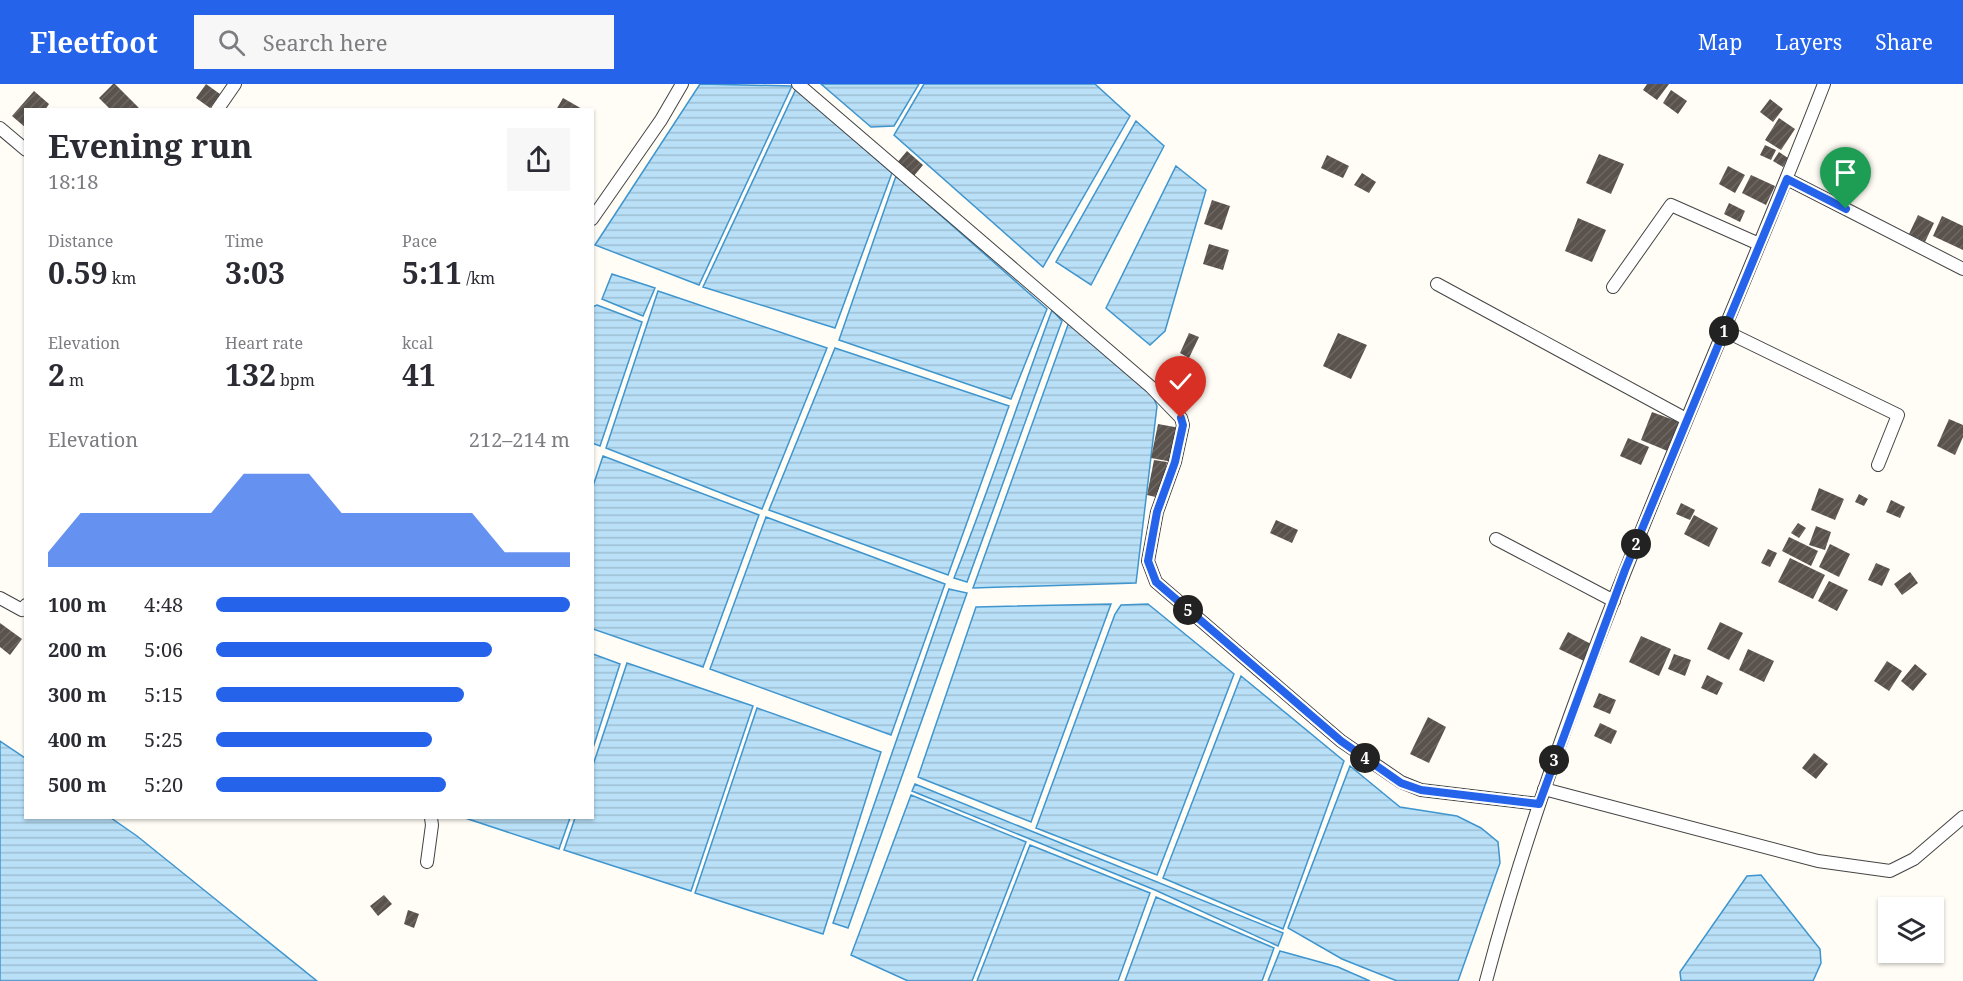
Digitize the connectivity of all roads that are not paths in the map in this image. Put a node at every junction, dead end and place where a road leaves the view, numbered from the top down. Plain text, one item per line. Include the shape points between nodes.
1 (235, 84) edge
2 (682, 84) edge
3 (798, 84) edge
4 (1824, 84) edge
5 (218, 108) edge
6 (0, 128) edge
7 (24, 148) edge
8 (1787, 179) junction
9 (594, 216) edge
10 (1759, 244) junction
11 (1963, 269) edge
12 (1437, 284) dead end
13 (1613, 287) dead end
14 (1725, 331) junction
15 (1686, 419) junction
16 (1878, 465) dead end
17 (1496, 539) dead end
18 (0, 598) edge
19 (1614, 601) junction
20 (24, 607) edge
21 (1544, 789) junction
22 (1539, 804) junction
23 (1963, 817) edge
24 (431, 819) edge
25 (427, 862) dead end
26 (1486, 981) edge

1 - 5 street
2 - 9 street
3 - 22 street via 1151,387 1181,418 1175,462 1157,512 1148,561 1156,582 1341,741 1401,783 1421,790
4 - 8 street
6 - 7 street
8 - 10 street
8 - 11 street
10 - 13 street via 1671,205
10 - 14 street
12 - 15 street
14 - 15 street
14 - 16 street via 1898,415
15 - 19 street
17 - 19 street
18 - 20 street via 22,610
19 - 21 street
21 - 22 street
21 - 23 street via 1818,861 1890,870 1914,859
22 - 26 street
24 - 25 street

